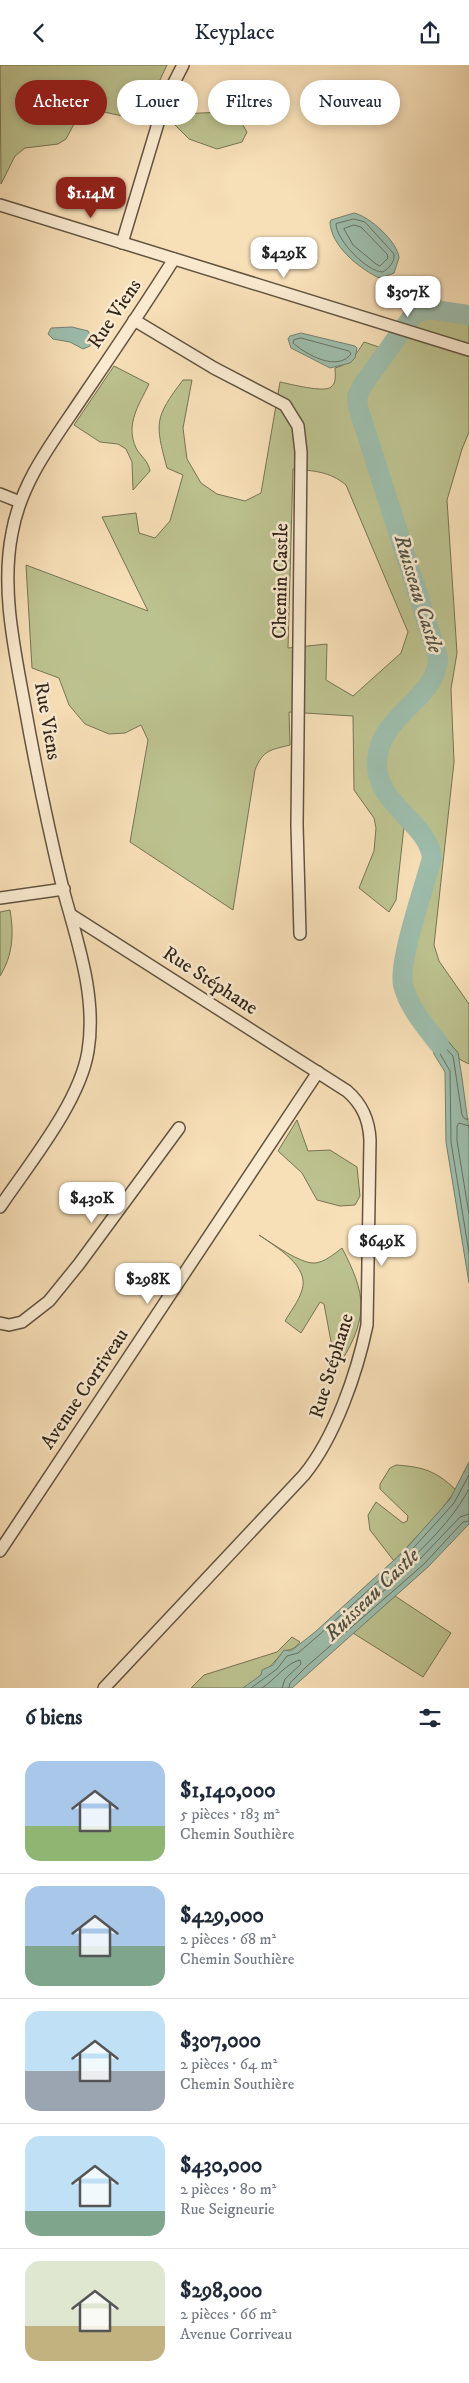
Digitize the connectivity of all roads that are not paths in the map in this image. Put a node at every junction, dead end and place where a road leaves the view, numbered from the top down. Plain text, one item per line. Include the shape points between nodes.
1 (183, 65) edge
2 (0, 205) edge
3 (122, 243) junction
4 (174, 259) junction
5 (134, 320) junction
6 (469, 349) edge
7 (0, 493) edge
8 (20, 502) junction
9 (64, 889) junction
10 (0, 898) edge
11 (71, 915) junction
12 (300, 934) dead end
13 (318, 1072) junction
14 (179, 1128) dead end
15 (0, 1207) edge
16 (0, 1323) edge
17 (0, 1551) edge
18 (104, 1688) edge

1 - 3 street via 171,85 161,113
2 - 3 street
3 - 4 street
4 - 5 street, Rue Viens
4 - 6 street
5 - 8 street, Rue Viens via 40,461
5 - 12 street, Chemin Castle via 214,368 277,399 293,415 298,426 301,446 297,825
7 - 8 street
8 - 9 street, Rue Viens via 8,564 12,632 32,749
9 - 10 street
9 - 11 street, Rue Viens
11 - 13 street, Rue Stéphane
11 - 15 street, Rue Viens via 87,989 88,1051 66,1106
13 - 17 street, Avenue Corriveau
13 - 18 street, Rue Stéphane via 355,1098 362,1107 369,1129 368,1318 336,1422 323,1450 304,1475
14 - 16 street via 49,1301 22,1323

